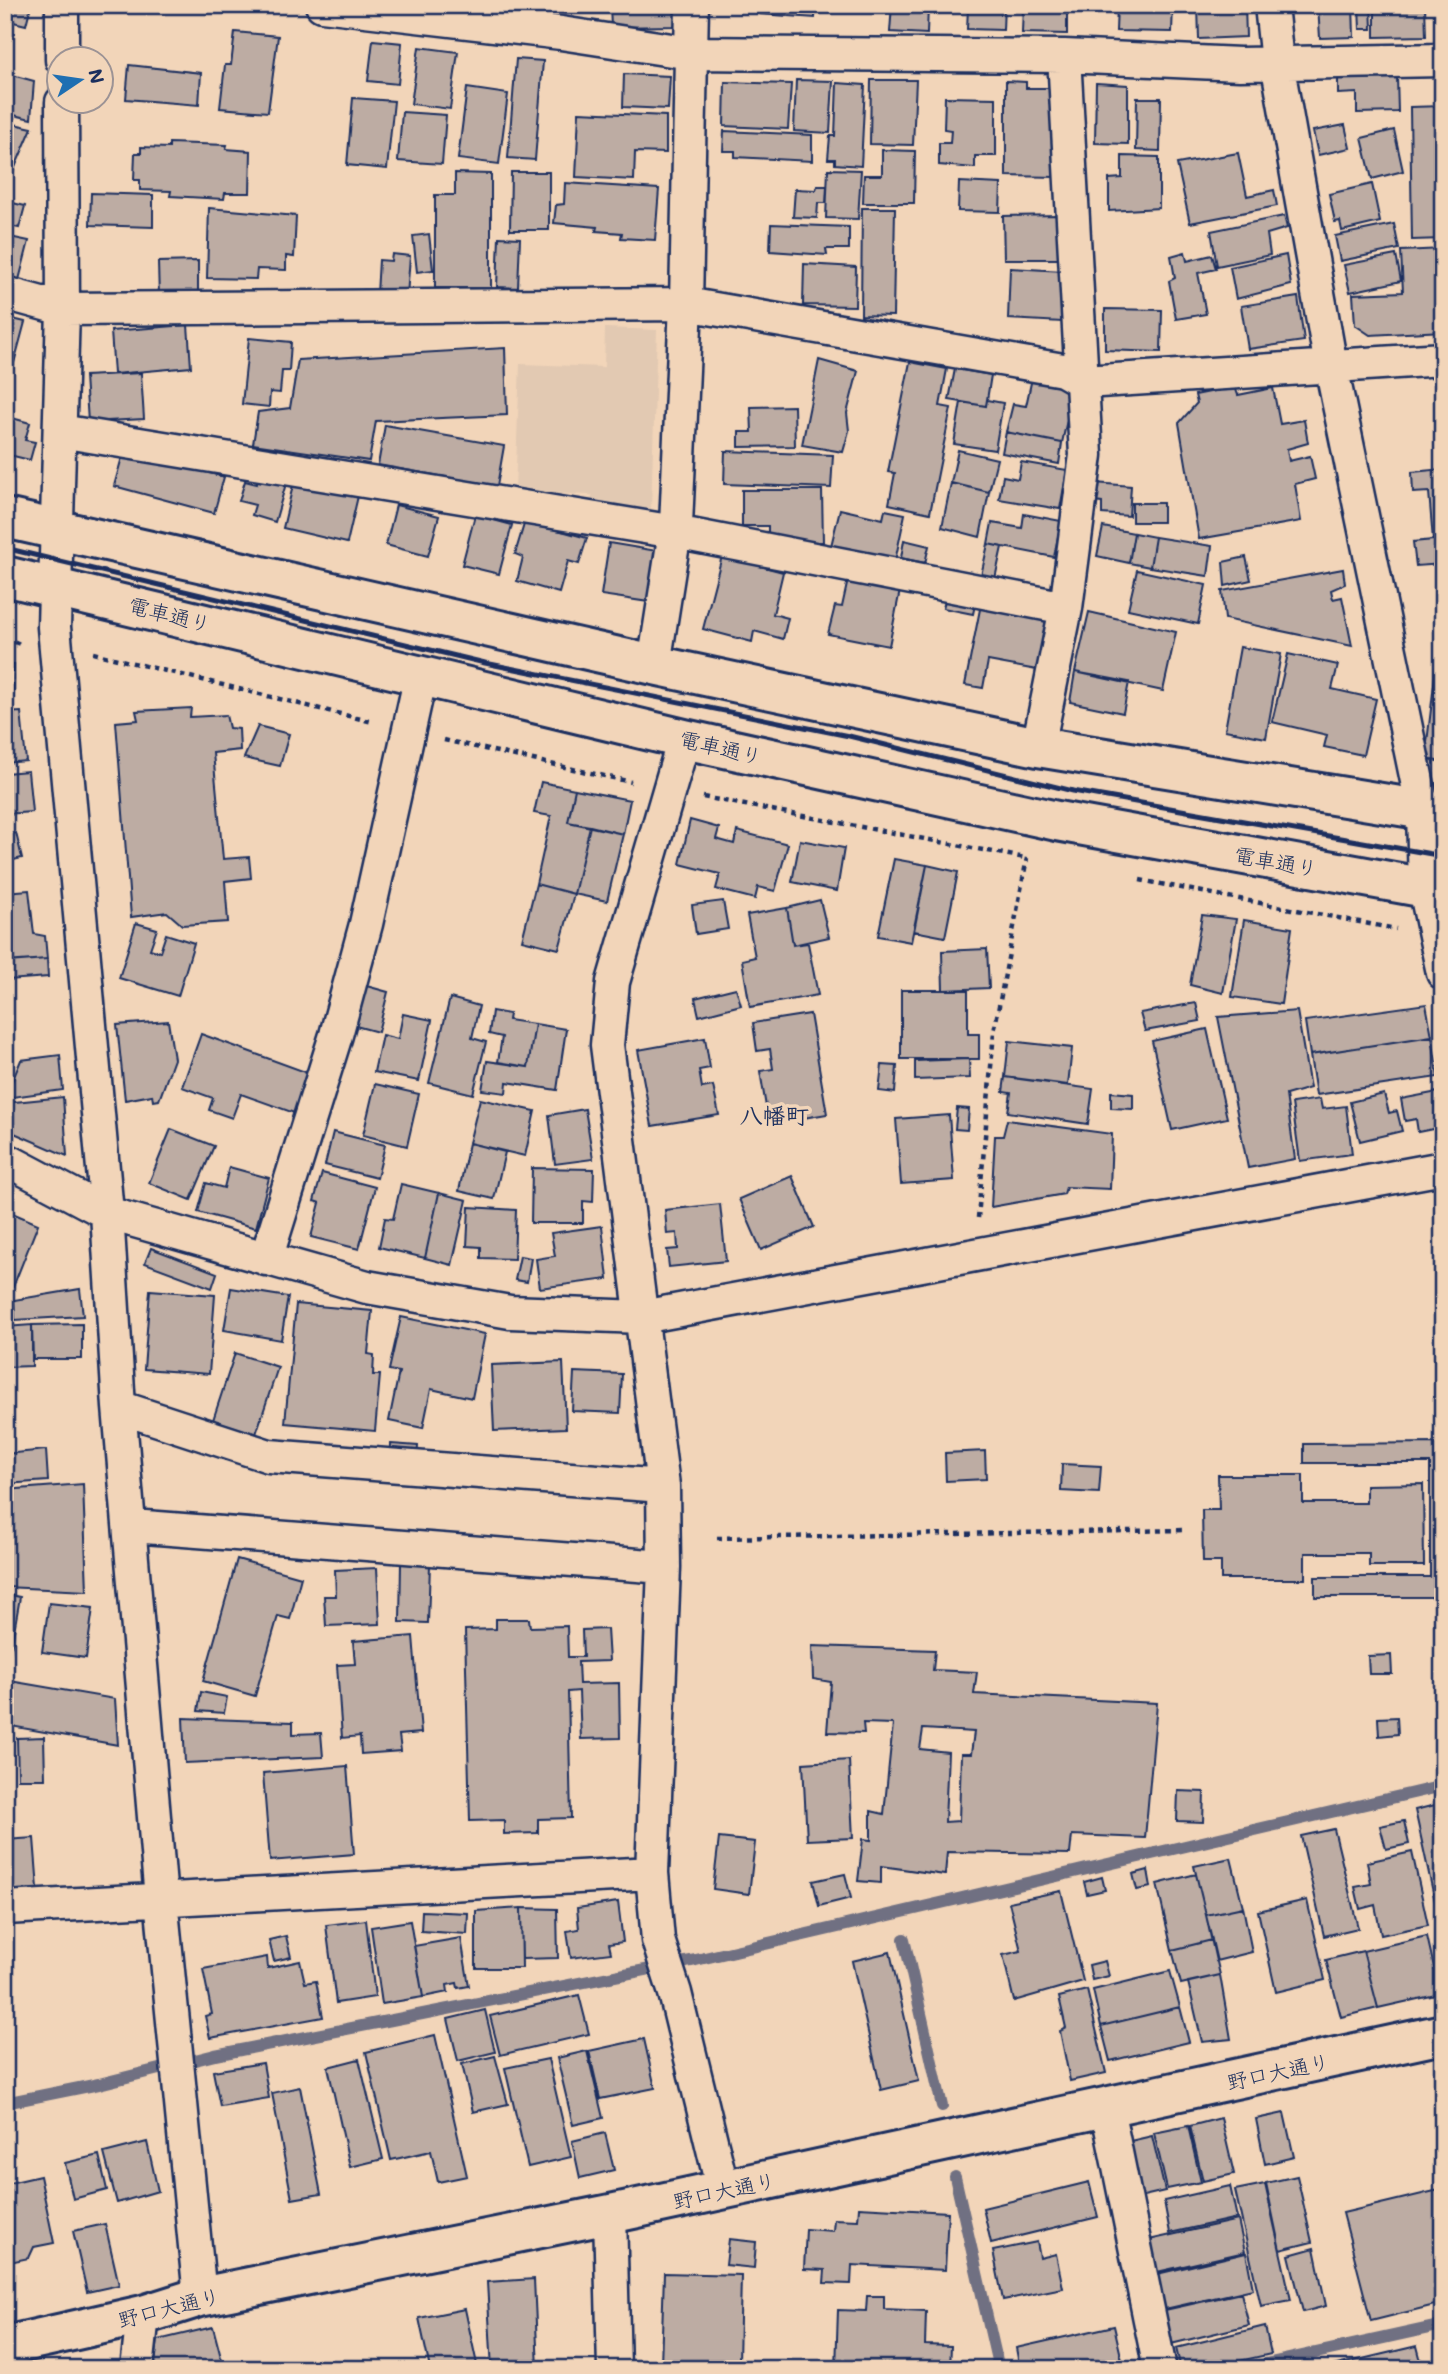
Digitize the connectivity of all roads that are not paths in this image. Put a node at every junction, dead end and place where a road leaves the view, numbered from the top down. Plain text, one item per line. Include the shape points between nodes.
1 (62, 5) edge
2 (323, 5) edge
3 (692, 5) edge
4 (1271, 5) edge
5 (62, 46) edge
6 (691, 53) junction
7 (1065, 56) junction
8 (1443, 60) edge
9 (1277, 62) junction
10 (62, 116) edge
11 (5, 293) edge
12 (685, 304) junction
13 (63, 309) junction
14 (1443, 359) edge
15 (1331, 366) junction
16 (1084, 382) junction
17 (60, 431) junction
18 (5, 518) edge
19 (58, 530) junction
20 (675, 532) junction
21 (5, 576) edge
22 (55, 586) junction
23 (1066, 608) junction
24 (654, 665) junction
25 (421, 675) junction
26 (684, 738) junction
27 (1038, 747) junction
28 (1433, 812) edge
29 (1434, 889) edge
30 (1443, 973) edge
31 (5, 1159) edge
32 (1443, 1168) edge
33 (107, 1213) junction
34 (266, 1259) junction
35 (642, 1317) junction
36 (119, 1407) junction
37 (663, 1486) junction
38 (132, 1526) junction
39 (664, 1567) junction
40 (652, 1873) junction
41 (161, 1899) junction
42 (5, 1908) edge
43 (1443, 2034) edge
44 (1107, 2108) junction
45 (723, 2190) junction
46 (610, 2214) junction
47 (200, 2297) junction
48 (143, 2315) junction
49 (5, 2346) edge
50 (137, 2369) edge
51 (614, 2369) edge
52 (1160, 2369) edge

1 - 5 street
2 - 6 street
3 - 6 street
4 - 9 street
6 - 7 street
6 - 12 street
7 - 9 street
7 - 16 street
8 - 9 street
9 - 15 street
10 - 13 street
11 - 13 street
12 - 13 street
12 - 16 street via 1063,370
12 - 20 street
13 - 17 street
14 - 15 street
15 - 16 street
15 - 28 street
16 - 23 street via 1086,455
17 - 19 street
17 - 20 street
18 - 19 street
19 - 22 street
19 - 24 street
20 - 23 street
20 - 24 street
21 - 22 street, 電車通り
22 - 25 street, 電車通り
22 - 33 street via 54,627
23 - 27 street
24 - 27 street
25 - 26 street, 電車通り
25 - 34 street via 366,925
26 - 29 street, 電車通り via 1057,821
26 - 35 street via 613,982 607,1045
27 - 28 street
28 - 29 street
29 - 30 street
31 - 33 street
32 - 35 street
33 - 34 street
33 - 36 street
34 - 35 street via 367,1287 510,1312
35 - 37 street
36 - 37 street via 269,1455
36 - 38 street
37 - 39 street
38 - 39 street
38 - 41 street
39 - 40 street
40 - 41 street
40 - 45 street via 657,1940 675,1993
41 - 42 street
41 - 47 street
43 - 44 street, 野口大通り
44 - 45 street, 野口大通り
44 - 52 street
45 - 46 street, 野口大通り
46 - 47 street, 野口大通り
46 - 51 street
47 - 48 street, 野口大通り
48 - 49 street, 野口大通り
48 - 50 street

